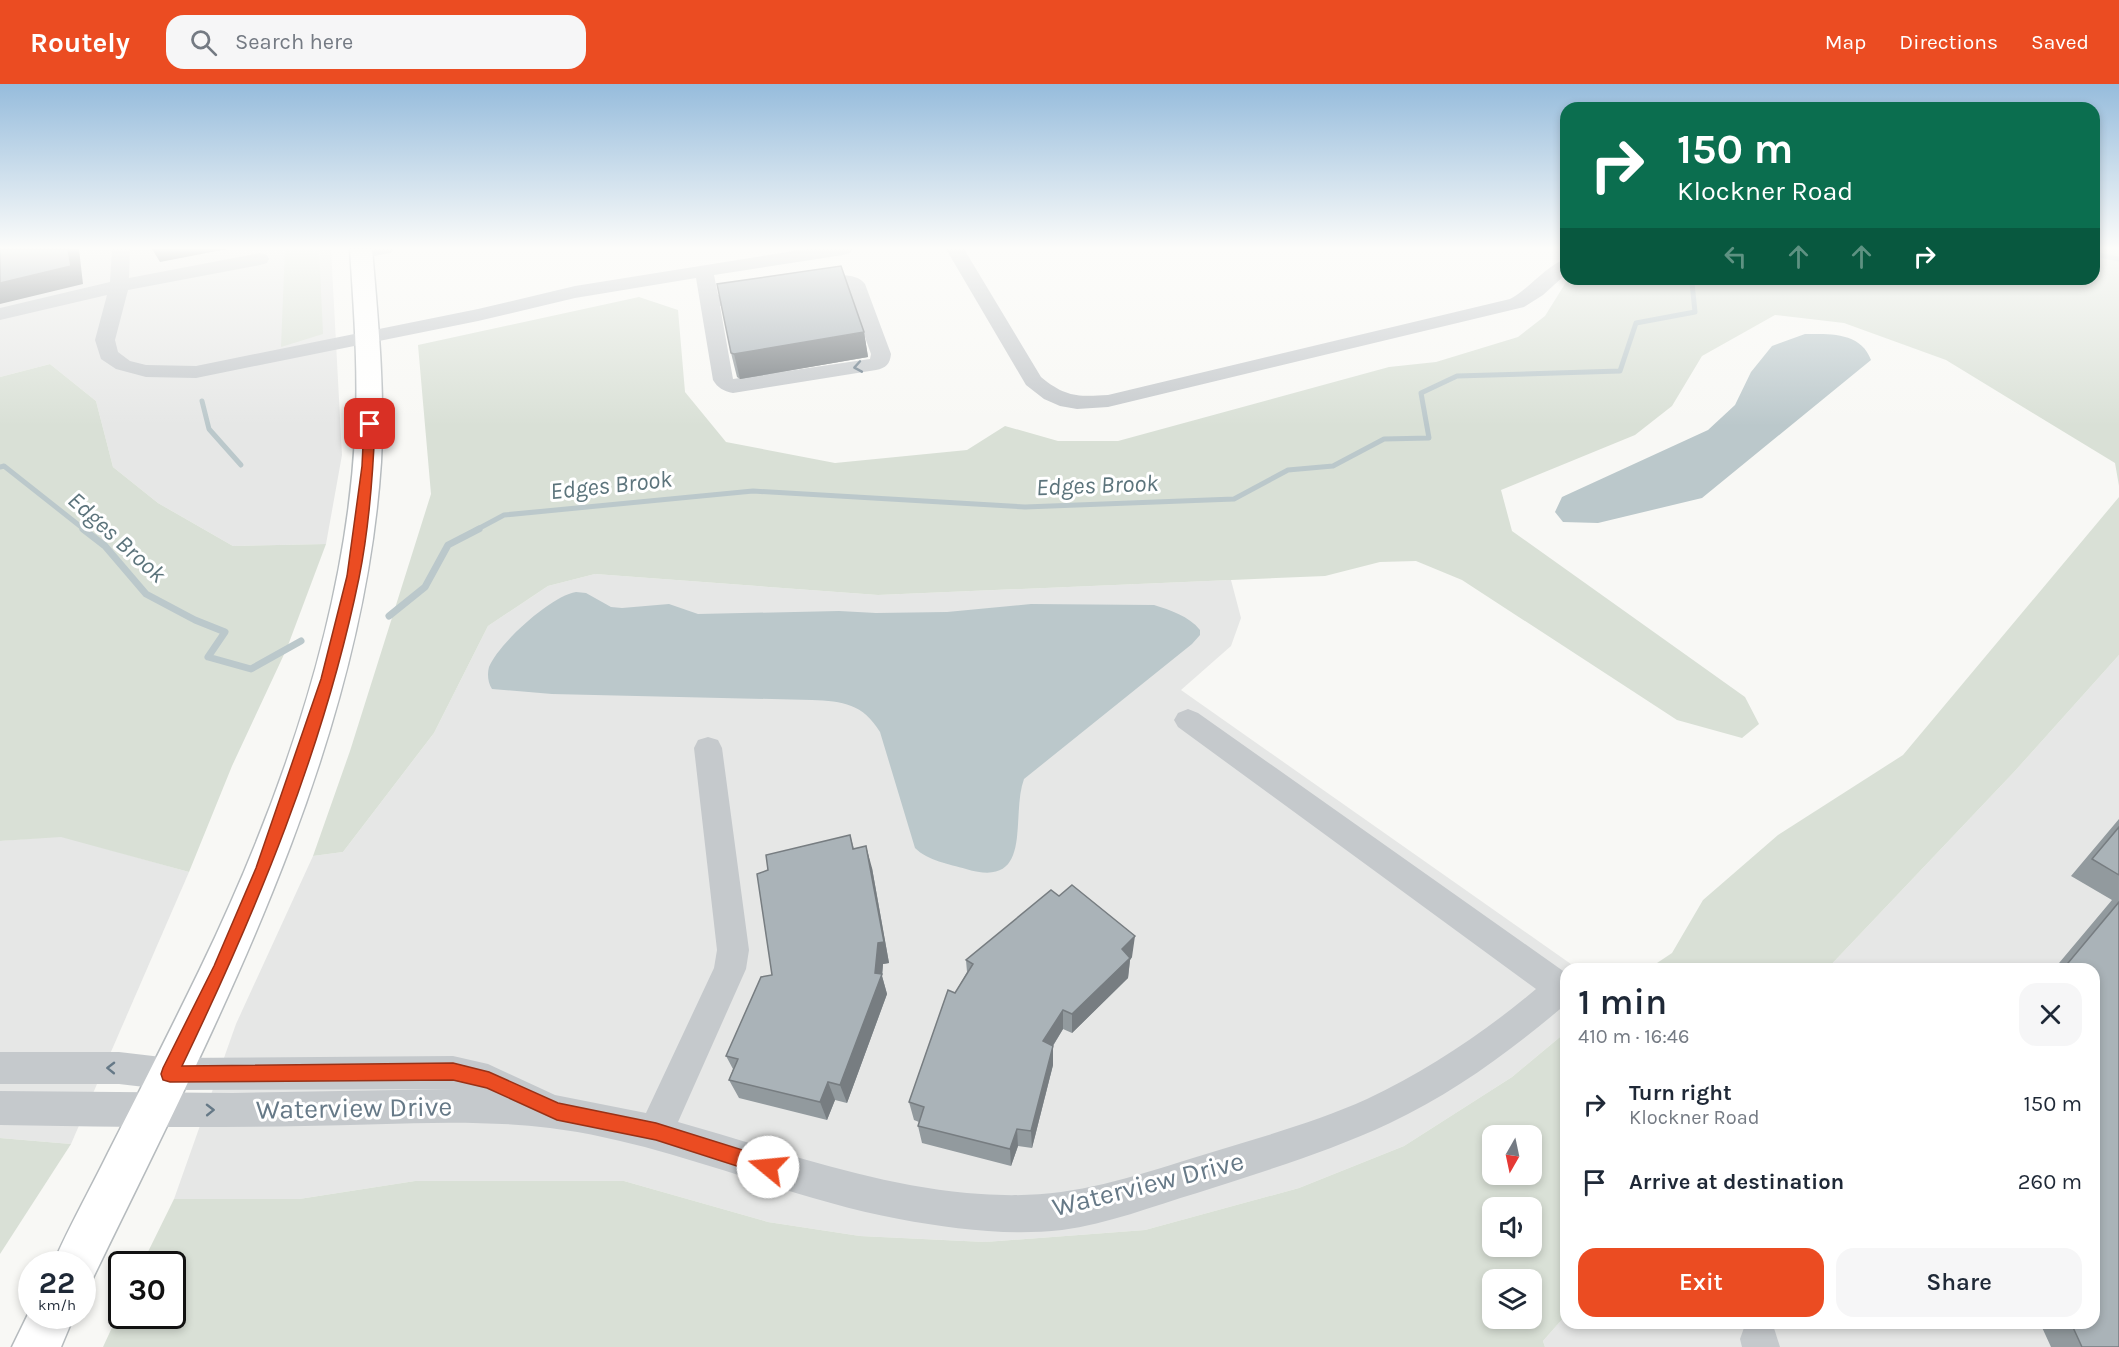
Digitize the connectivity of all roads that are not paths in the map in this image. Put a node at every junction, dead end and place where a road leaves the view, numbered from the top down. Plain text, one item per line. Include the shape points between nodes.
1 (26, 308) edge
2 (113, 308) edge
3 (367, 308) edge
4 (508, 308) edge
5 (712, 308) edge
6 (863, 308) edge
7 (990, 308) edge
8 (1497, 308) edge
9 (0, 314) edge
10 (366, 337) junction
11 (1188, 720) dead end
12 (708, 748) dead end
13 (1560, 987) edge
14 (1560, 989) edge
15 (0, 1068) edge
16 (161, 1093) junction
17 (0, 1108) edge
18 (656, 1131) junction
19 (82, 1251) edge
20 (45, 1329) edge
21 (36, 1347) edge

1 - 9 street
2 - 10 street via 105,340 108,355 123,365 146,371 196,372
3 - 10 main road
4 - 10 street
6 -> 5 street via 880,354 876,364 739,387 723,380
7 - 8 street via 1033,381 1059,400 1078,404 1108,401
10 - 16 main road via 370,424 367,466 344,622 264,868
11 - 13 street, Waterview Drive
12 - 18 street via 733,950 730,969
14 - 18 street, Waterview Drive via 1521,1023 1456,1068 1379,1111 1279,1149 1068,1211 969,1211 895,1201 837,1188
16 -> 15 street via 119,1068
16 - 17 street
16 - 18 street, Waterview Drive via 557,1112
16 - 19 main road
20 - 21 main road

